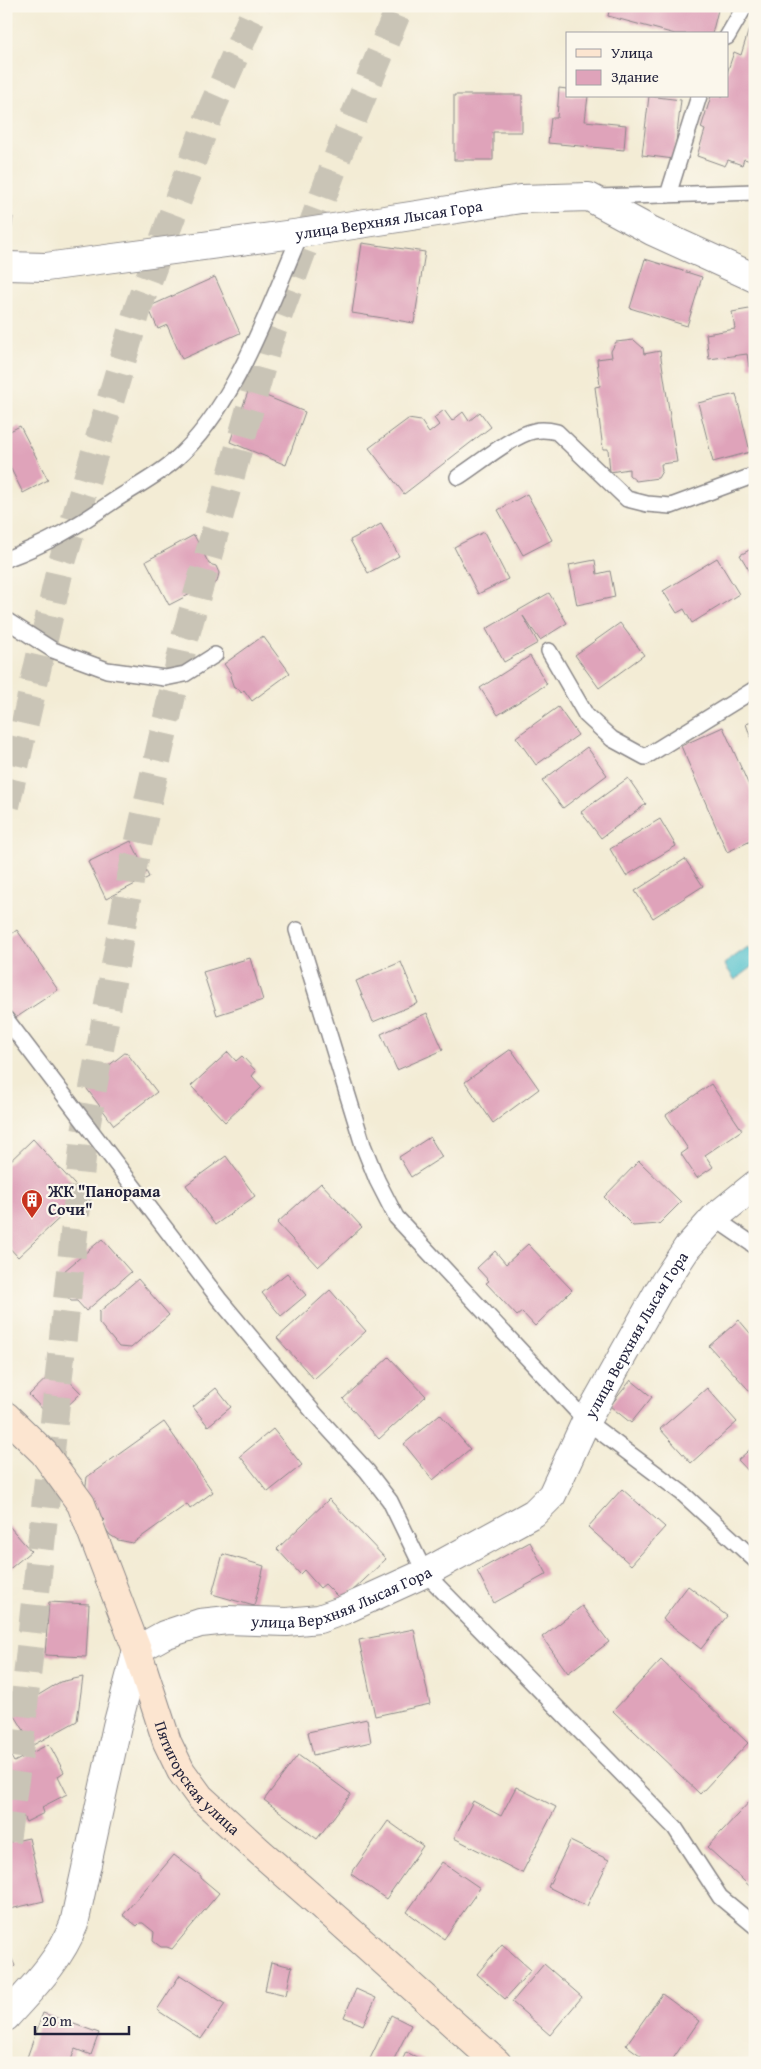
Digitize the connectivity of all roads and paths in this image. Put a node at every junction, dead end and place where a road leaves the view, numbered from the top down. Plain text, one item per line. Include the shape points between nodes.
1 (745, 6) edge
2 (728, 35) edge
3 (698, 98) edge
4 (755, 192) edge
5 (668, 195) junction
6 (589, 197) junction
7 (301, 233) junction
8 (6, 266) edge
9 (755, 278) edge
10 (755, 475) edge
11 (458, 477) dead end
12 (6, 559) edge
13 (6, 620) edge
14 (549, 650) dead end
15 (215, 655) dead end
16 (755, 689) edge
17 (297, 930) dead end
18 (6, 1019) edge
19 (755, 1185) edge
20 (714, 1218) junction
21 (755, 1246) edge
22 (6, 1416) edge
23 (586, 1421) junction
24 (755, 1560) edge
25 (425, 1574) junction
26 (137, 1650) junction
27 (755, 1926) edge
28 (6, 2017) edge
29 (497, 2063) edge

1 - 2 lane
3 - 5 lane
4 - 5 lane
5 - 6 lane
6 - 7 street, улица Верхняя Лысая Гора via 521,199
6 - 9 street via 652,231
7 - 8 street, улица Верхняя Лысая Гора via 46,267
7 - 12 lane via 248,356 201,433 175,460 64,534
10 - 11 lane via 671,506 648,504 626,499 557,432 546,430 518,437
13 - 15 lane via 53,650 107,670 165,678 185,674
14 - 16 lane via 586,715 612,739 645,757
17 - 23 lane via 363,1146 396,1217
18 - 25 lane via 219,1299 390,1501
19 - 20 street, улица Верхняя Лысая Гора
20 - 21 lane
20 - 23 street, улица Верхняя Лысая Гора via 686,1248 658,1292
22 - 26 street, Пятигорская улица via 44,1453 81,1504
23 - 24 lane via 682,1493
23 - 25 street, улица Верхняя Лысая Гора via 552,1494 534,1513
25 - 26 street, улица Верхняя Лысая Гора via 319,1620 200,1623 164,1635
25 - 27 lane via 675,1828 720,1896
26 - 28 street via 74,1924 66,1944 51,1965
26 - 29 street, Пятигорская улица via 167,1742 181,1771 200,1797

